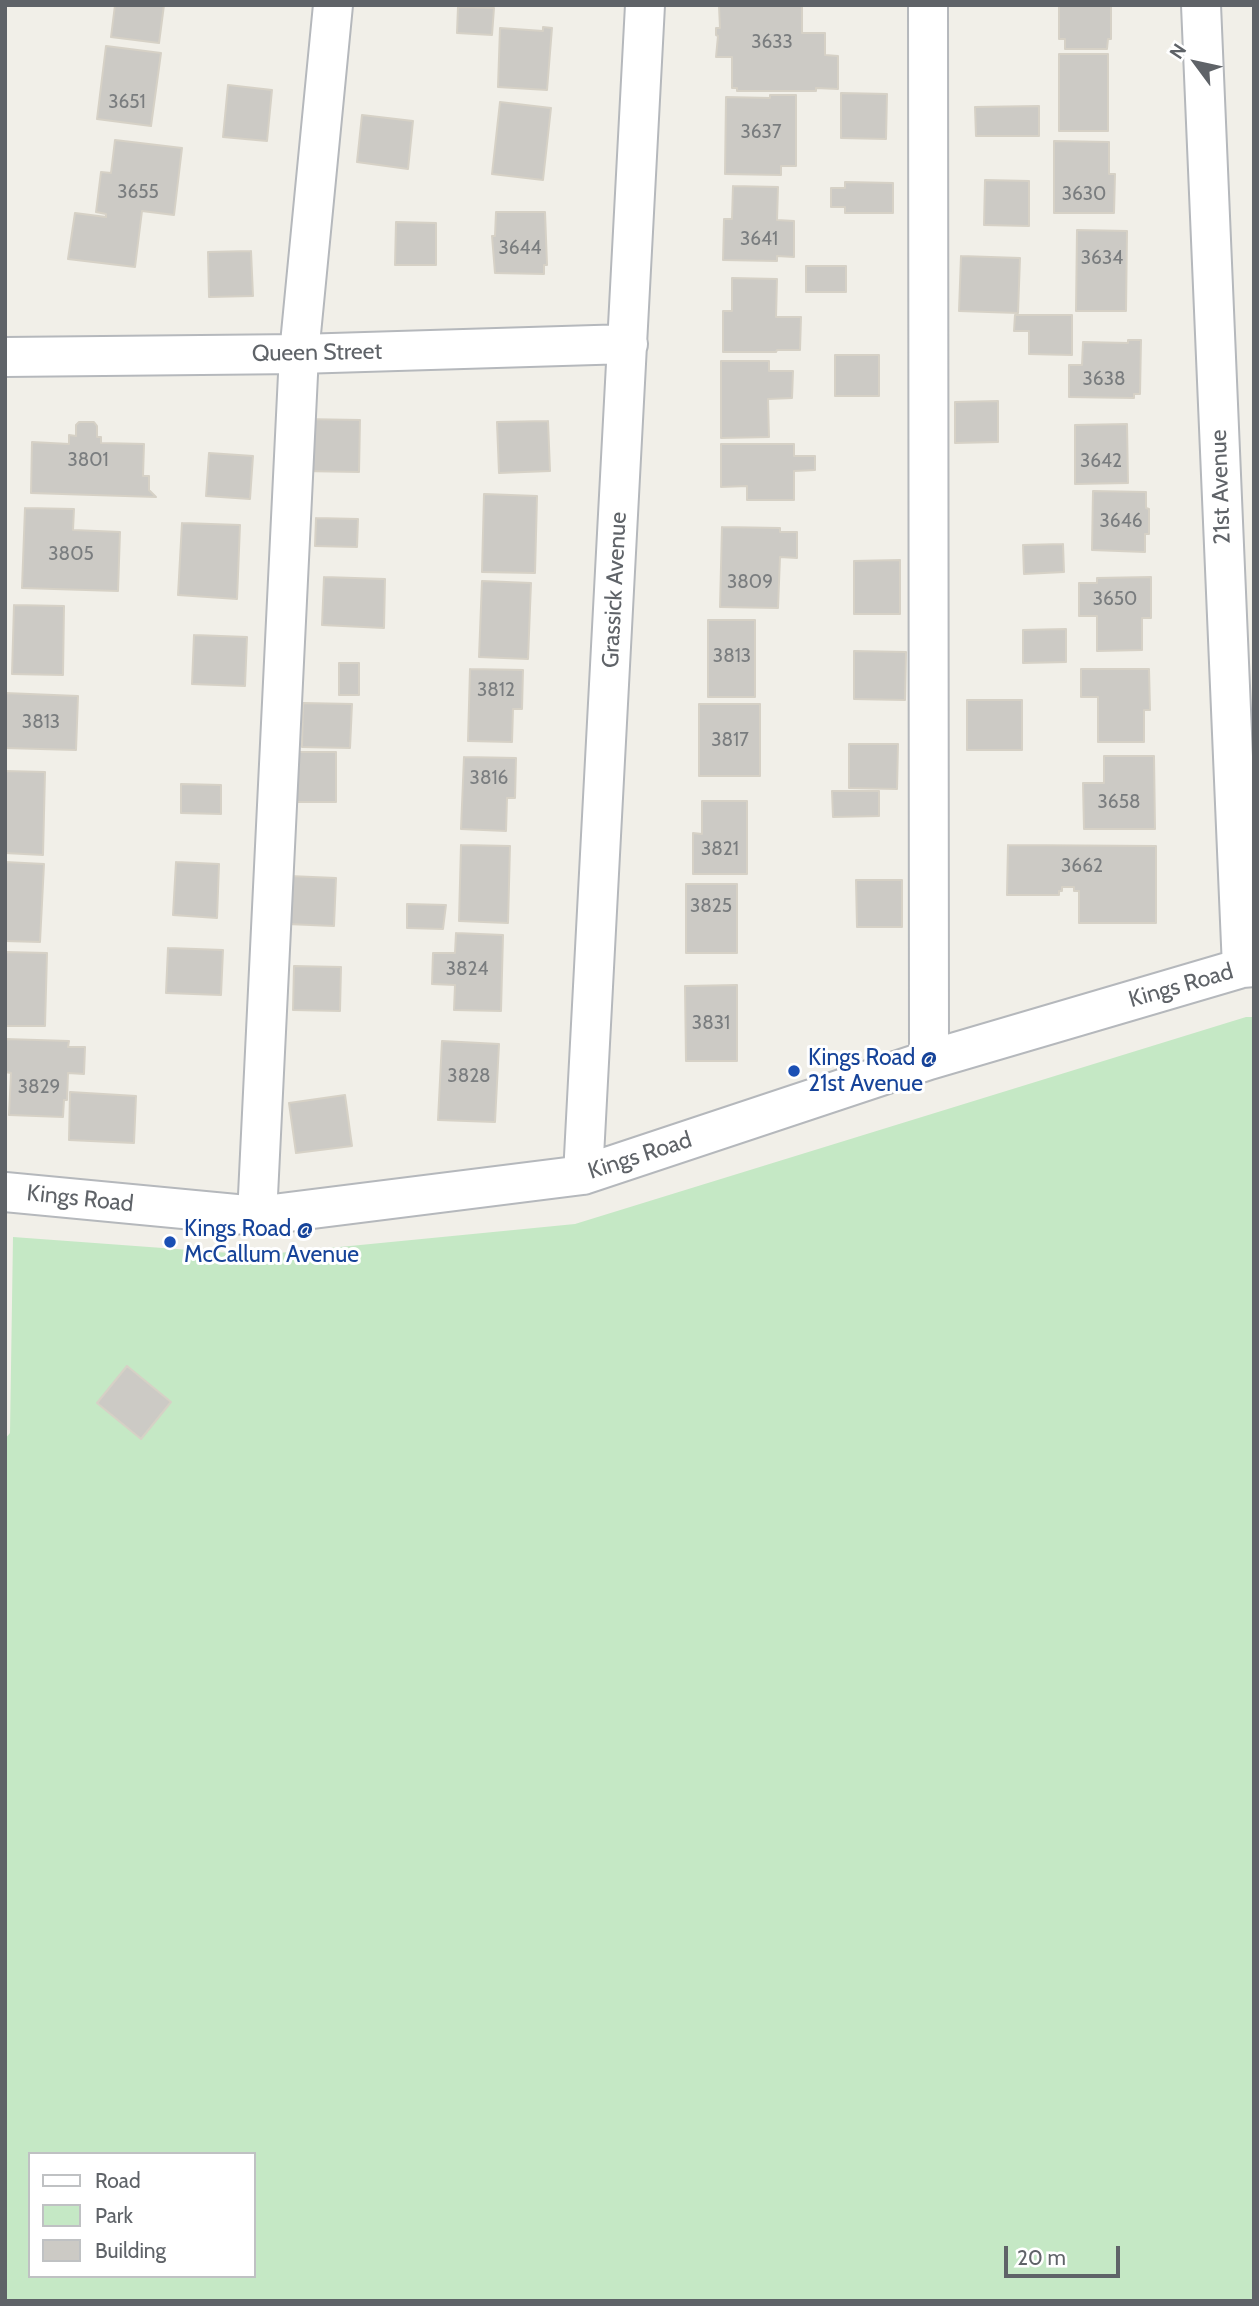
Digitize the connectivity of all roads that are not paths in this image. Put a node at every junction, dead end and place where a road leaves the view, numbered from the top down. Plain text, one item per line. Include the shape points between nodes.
1 (332, 5) edge
2 (645, 5) edge
3 (928, 5) edge
4 (1201, 5) edge
5 (628, 344) junction
6 (299, 354) junction
7 (5, 357) edge
8 (1248, 968) edge
9 (929, 1059) junction
10 (583, 1175) junction
11 (5, 1192) edge
12 (257, 1216) junction

1 - 6 street
2 - 5 street, Grassick Avenue
3 - 9 street
4 - 8 street, 21st Avenue
5 - 6 street, Queen Street
5 - 10 street, Grassick Avenue
6 - 7 street, Queen Street
6 - 12 street
8 - 9 street, Kings Road
9 - 10 street, Kings Road
10 - 12 street, Kings Road
11 - 12 street, Kings Road

